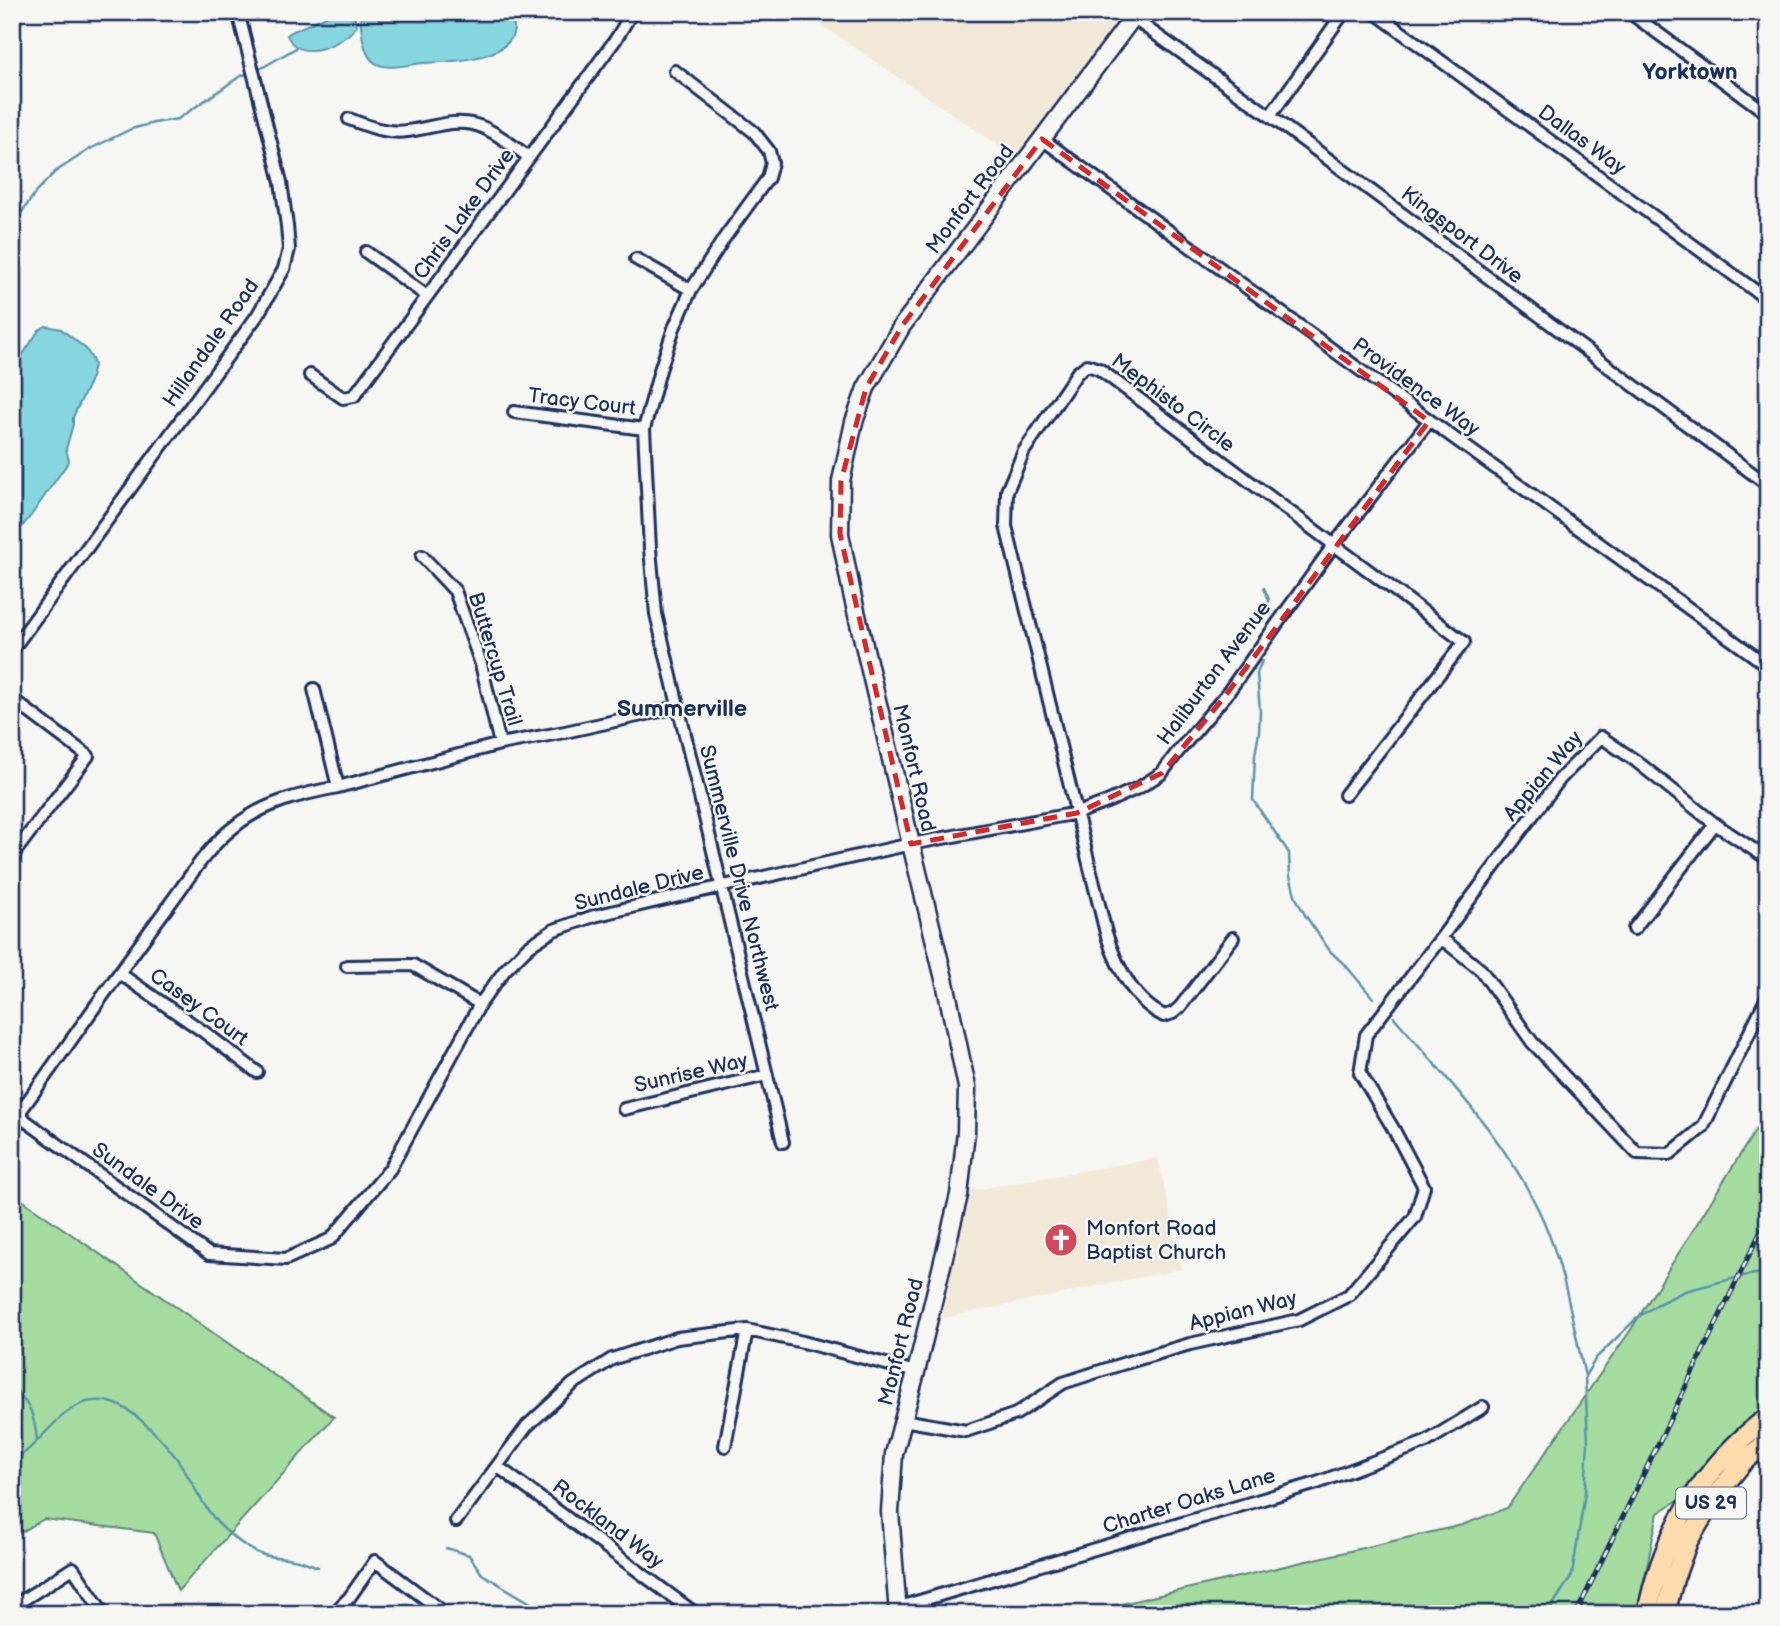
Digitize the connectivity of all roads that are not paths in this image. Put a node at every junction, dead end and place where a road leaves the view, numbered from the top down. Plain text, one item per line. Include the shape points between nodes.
1 (238, 12) edge
2 (630, 12) edge
3 (1344, 12) edge
4 (1374, 12) edge
5 (1629, 12) edge
6 (1135, 15) edge
7 (675, 71) dead end
8 (1768, 114) edge
9 (1269, 116) junction
10 (349, 119) dead end
11 (1042, 139) junction
12 (529, 157) junction
13 (366, 252) dead end
14 (636, 259) dead end
15 (691, 290) junction
16 (427, 296) junction
17 (1768, 300) edge
18 (310, 375) dead end
19 (514, 412) dead end
20 (1429, 421) junction
21 (644, 429) junction
22 (1768, 485) edge
23 (1333, 546) junction
24 (422, 556) dead end
25 (12, 650) edge
26 (1768, 666) edge
27 (314, 689) dead end
28 (12, 699) edge
29 (678, 707) junction
30 (500, 744) junction
31 (338, 787) junction
32 (1345, 796) dead end
33 (1077, 813) junction
34 (1715, 824) junction
35 (17, 841) edge
36 (911, 844) junction
37 (12, 856) edge
38 (1768, 859) edge
39 (722, 888) junction
40 (1634, 929) dead end
41 (1233, 938) dead end
42 (1441, 938) junction
43 (346, 966) dead end
44 (119, 973) junction
45 (1768, 995) edge
46 (480, 1003) junction
47 (257, 1072) dead end
48 (766, 1075) junction
49 (624, 1109) dead end
50 (783, 1142) dead end
51 (747, 1330) junction
52 (916, 1372) junction
53 (1483, 1407) dead end
54 (1768, 1416) edge
55 (903, 1420) junction
56 (1768, 1441) edge
57 (725, 1446) dead end
58 (497, 1466) junction
59 (456, 1521) dead end
60 (1655, 1574) junction
61 (1674, 1579) junction
62 (12, 1607) edge
63 (894, 1612) edge
64 (104, 1614) edge
65 (333, 1614) edge
66 (446, 1614) edge
67 (696, 1614) edge
68 (1647, 1614) edge
69 (1665, 1614) edge

1 - 25 street, Hillandale Road via 281,181 289,249 284,269 257,316
2 - 12 street, Chris Lake Drive via 616,39
3 - 9 street
4 - 17 street, Dallas Way
5 - 8 street
6 - 9 street, Kingsport Drive
6 - 11 street, Monfort Road
7 - 15 street, Summerville Drive Northwest via 754,132 772,163 768,178
9 - 22 street, Kingsport Drive
10 - 12 street via 391,132 456,122 475,124
11 - 20 street, Providence Way
11 - 36 street, Monfort Road via 885,353 854,422 841,481 840,534
12 - 16 street, Chris Lake Drive
13 - 16 street
14 - 15 street
15 - 21 street, Summerville Drive Northwest via 674,328
16 - 18 street, Chris Lake Drive via 354,396 343,398
19 - 21 street, Tracy Court
20 - 23 street, Haliburton Avenue
20 - 26 street, Providence Way
21 - 29 street, Summerville Drive Northwest via 656,614
23 - 32 street, Mephisto Circle via 1464,642
23 - 33 street, Haliburton Avenue via 1226,695 1162,773
23 - 33 street, Mephisto Circle via 1098,369 1087,365 1077,373 1024,451 1007,491 1006,526
24 - 30 street, Buttercup Trail via 456,591 481,664
27 - 31 street
28 - 35 street via 88,756
29 - 30 street, Sundale Drive
29 - 39 street, Summerville Drive Northwest
30 - 31 street, Sundale Drive
31 - 44 street, Sundale Drive via 278,802 234,827 215,844
33 - 36 street, Haliburton Avenue
33 - 41 street, Mephisto Circle via 1114,957 1151,1007 1164,1016 1180,1007
34 - 38 street, Appian Way
34 - 40 street
34 - 42 street, Appian Way via 1601,737 1560,779
35 - 37 street
36 - 39 street, Sundale Drive
36 - 52 street, Monfort Road via 967,1087 959,1195
39 - 46 street, Sundale Drive via 594,916 554,930 529,946
39 - 48 street, Summerville Drive Northwest
42 - 45 street via 1480,970 1532,1042 1637,1153 1670,1154 1703,1127
42 - 55 street, Appian Way via 1366,1035 1360,1073 1424,1187 1415,1217 1349,1295 1299,1320 1190,1344 1063,1383 1016,1414 966,1431
43 - 46 street via 414,965
44 - 46 street, Sundale Drive via 19,1113 209,1254 286,1259 331,1240 390,1169
44 - 47 street, Casey Court
48 - 49 street, Sunrise Way
48 - 50 street, Summerville Drive Northwest
51 - 52 street
51 - 57 street
51 - 58 street via 677,1338 612,1359 573,1384 527,1426
52 - 55 street, Monfort Road
53 - 63 street, Charter Oaks Lane via 1426,1442 1317,1483
54 - 60 main road, US 29 via 1703,1480 1675,1525
55 - 63 street, Monfort Road via 894,1454 890,1512
56 - 61 main road, US 29 via 1743,1462 1714,1498 1688,1541
58 - 59 street
58 - 67 street, Rockland Way
60 - 61 main road
60 - 68 main road, US 29
61 - 69 main road, US 29
62 - 64 street via 73,1568
65 - 66 street via 375,1561

